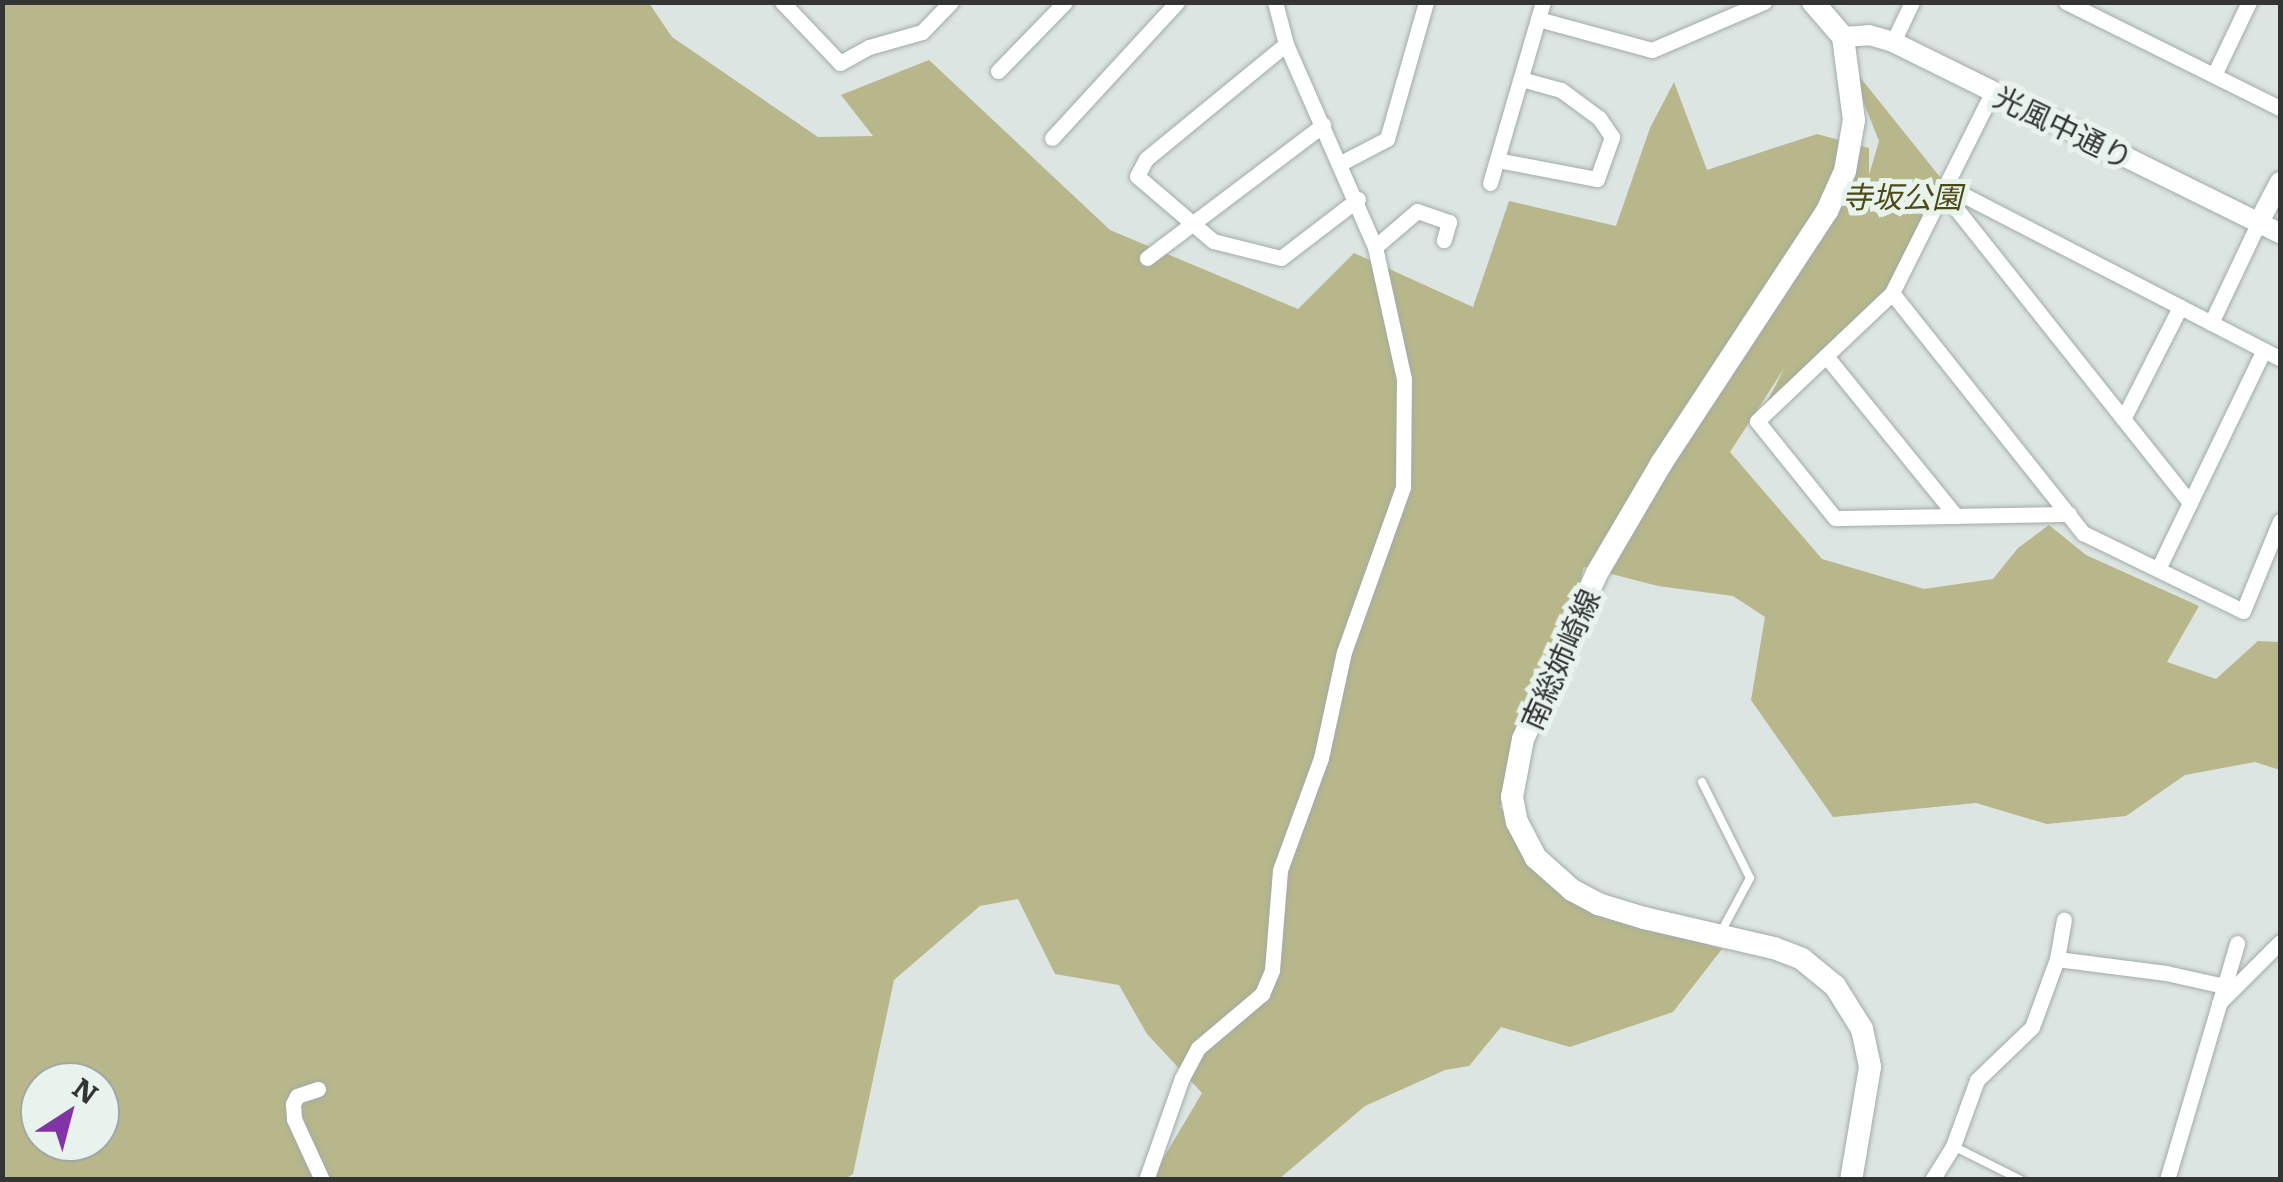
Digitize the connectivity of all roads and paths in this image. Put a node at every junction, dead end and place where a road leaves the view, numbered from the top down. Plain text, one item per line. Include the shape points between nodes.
1 (782, 2) edge
2 (952, 2) edge
3 (1066, 2) edge
4 (1177, 2) edge
5 (1426, 2) edge
6 (1764, 2) edge
7 (1813, 2) edge
8 (1912, 2) edge
9 (2066, 2) edge
10 (2249, 2) edge
11 (1274, 4) edge
12 (1540, 11) edge
13 (1843, 37) junction
14 (1893, 42) junction
15 (1286, 44) junction
16 (998, 70) dead end
17 (2214, 75) junction
18 (1521, 80) junction
19 (1993, 91) junction
20 (2280, 108) edge
21 (1322, 125) junction
22 (1052, 138) dead end
23 (1497, 160) junction
24 (1341, 163) junction
25 (2280, 182) edge
26 (1490, 183) dead end
27 (1948, 188) junction
28 (1358, 199) junction
29 (2259, 222) junction
30 (1190, 224) junction
31 (2280, 233) edge
32 (1444, 240) dead end
33 (1376, 248) junction
34 (1147, 258) dead end
35 (1892, 293) junction
36 (2180, 306) junction
37 (2211, 322) junction
38 (2264, 350) junction
39 (1826, 356) junction
40 (2280, 358) edge
41 (2123, 419) junction
42 (2190, 503) junction
43 (2069, 514) junction
44 (1956, 516) junction
45 (2279, 526) edge
46 (2158, 569) junction
47 (1702, 782) dead end
48 (2064, 920) dead end
49 (1720, 935) junction
50 (2237, 942) dead end
51 (2280, 942) edge
52 (2057, 958) junction
53 (2224, 986) junction
54 (2218, 1004) junction
55 (318, 1089) dead end
56 (1953, 1146) junction
57 (322, 1180) edge
58 (1146, 1180) edge
59 (1851, 1180) edge
60 (1932, 1180) edge
61 (2021, 1180) edge
62 (2167, 1180) edge

1 - 2 street via 840,63 922,32
3 - 16 street
4 - 22 street
5 - 24 street via 1387,138
6 - 12 street via 1652,50
7 - 13 main road
8 - 14 street
9 - 17 street
10 - 17 street
11 - 15 street
12 - 18 street
13 - 14 street, 光風中通り
13 - 49 main road, 南総姉崎線 via 1854,120 1851,154 1833,198 1598,573 1514,766 1517,822 1553,875 1598,904
14 - 19 street, 光風中通り
15 - 21 street
15 - 30 street via 1146,159 1137,176
17 - 20 street
18 - 23 street
18 - 23 street via 1560,90 1600,118 1612,137 1597,179
19 - 27 street
19 - 29 street, 光風中通り
21 - 24 street
21 - 30 street
23 - 26 street
24 - 28 street
25 - 29 street
27 - 35 street
27 - 36 street
27 - 41 street via 1954,206
28 - 30 street via 1281,258 1212,241
28 - 33 street
29 - 31 street, 光風中通り
29 - 37 street
30 - 34 street
32 - 33 street via 1449,222 1416,211
33 - 58 street via 1404,379 1403,488 1344,652 1321,758 1280,870 1272,970 1262,994 1198,1048
35 - 39 street
35 - 43 street
36 - 37 street
36 - 41 street
37 - 38 street
38 - 40 street
38 - 42 street
39 - 44 street
39 - 44 street via 1757,422 1835,518
41 - 42 street
42 - 46 street
43 - 44 street
43 - 46 street via 2083,534
45 - 46 street via 2243,611
47 - 49 lane via 1750,878
48 - 52 street
49 - 59 main road, 南総姉崎線 via 1802,959 1847,1000 1870,1067
50 - 53 street
51 - 54 street
52 - 53 street
52 - 56 street via 2032,1028 1977,1080
53 - 54 street
54 - 62 street
55 - 57 street via 296,1096 293,1104
56 - 60 street
56 - 61 lane

